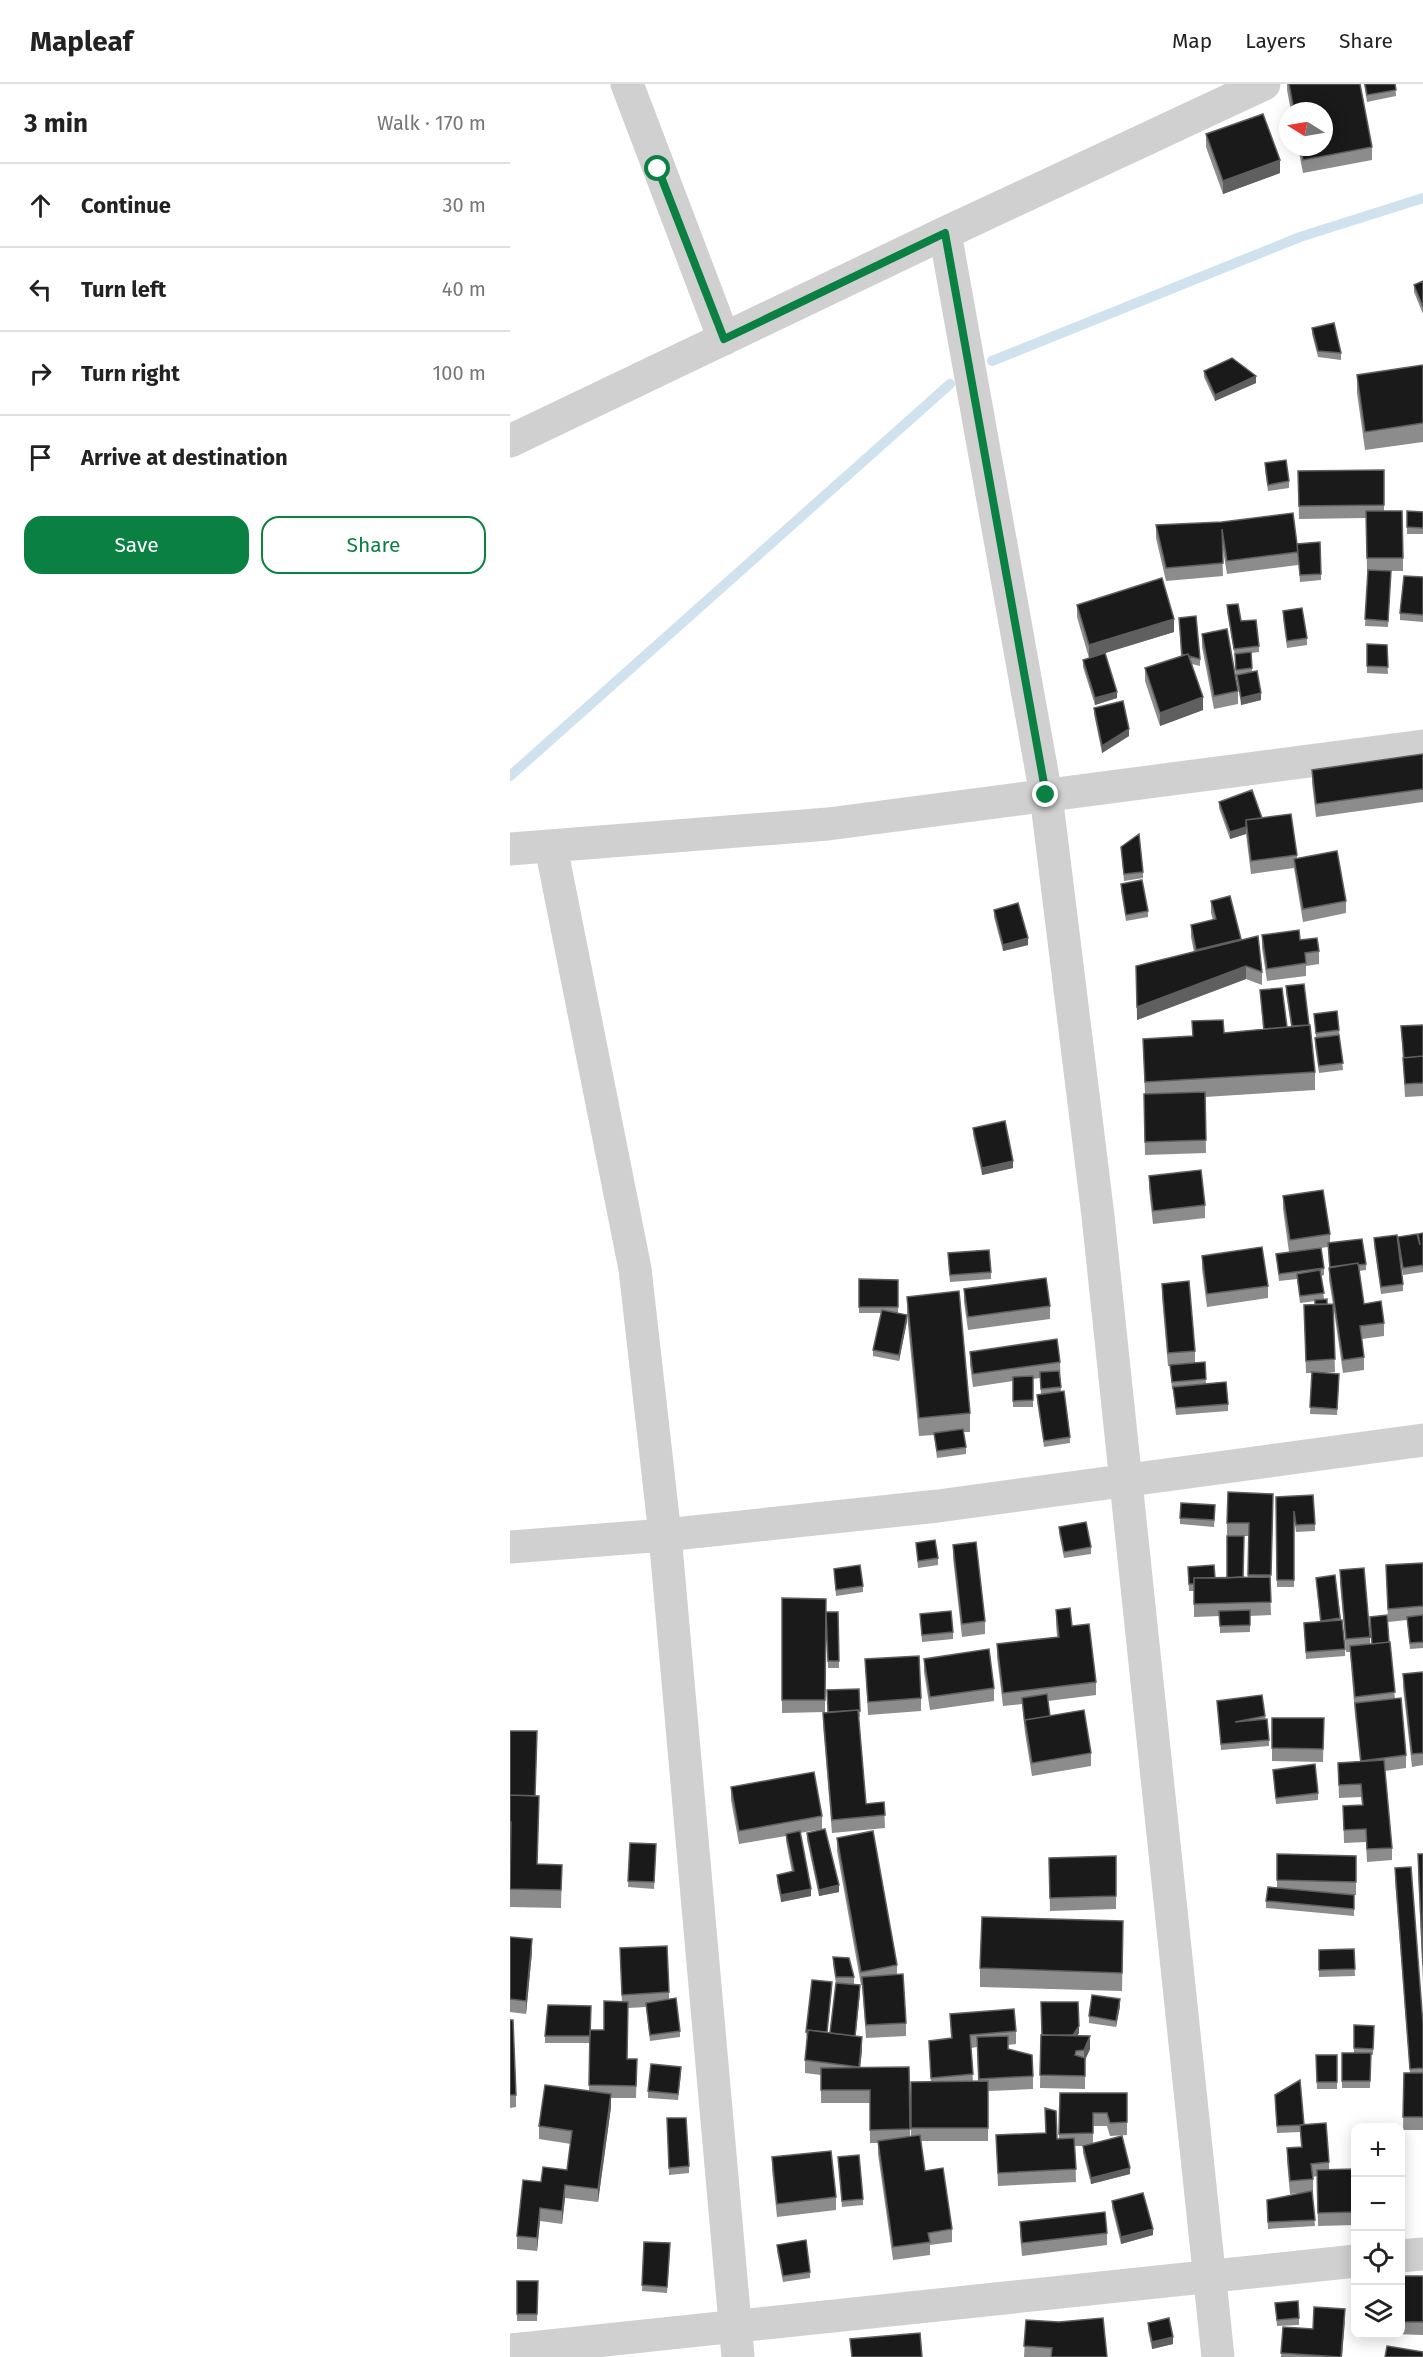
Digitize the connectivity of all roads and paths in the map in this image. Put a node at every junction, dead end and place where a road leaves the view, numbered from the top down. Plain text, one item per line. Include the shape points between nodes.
1 (627, 84) edge
2 (1264, 84) edge
3 (945, 233) junction
4 (724, 339) junction
5 (510, 441) edge
6 (1423, 746) edge
7 (1046, 795) junction
8 (551, 847) junction
9 (510, 849) edge
10 (1423, 1440) edge
11 (1125, 1480) junction
12 (665, 1535) junction
13 (510, 1547) edge
14 (1423, 2254) edge
15 (1405, 2256) edge
16 (1351, 2262) edge
17 (1210, 2277) junction
18 (736, 2341) edge
19 (510, 2350) edge
20 (1218, 2357) edge

1 - 4 street
2 - 3 street
3 - 4 street
3 - 7 street
4 - 5 street
6 - 7 street
7 - 8 street via 828,824
7 - 11 street
8 - 9 street
8 - 12 street via 635,1269
10 - 11 street
11 - 12 street via 938,1506
11 - 17 street
12 - 13 street
12 - 18 street
14 - 15 street
16 - 17 street
17 - 18 street
17 - 20 street
18 - 19 street

